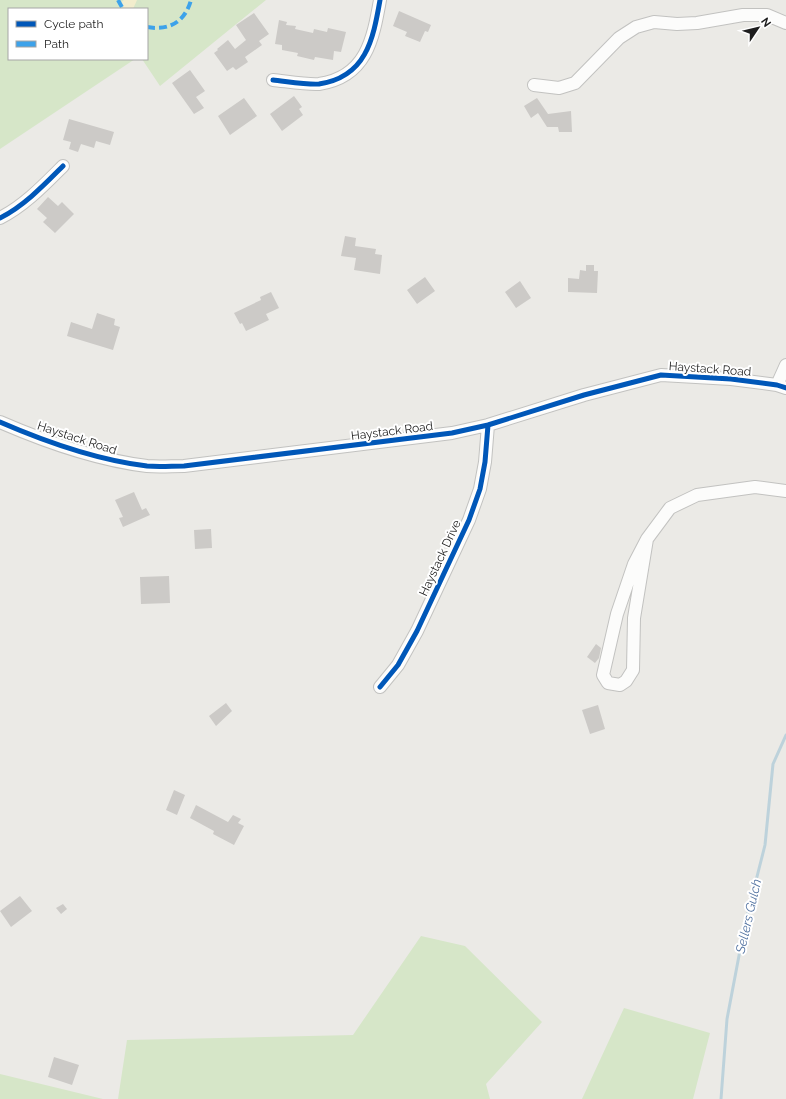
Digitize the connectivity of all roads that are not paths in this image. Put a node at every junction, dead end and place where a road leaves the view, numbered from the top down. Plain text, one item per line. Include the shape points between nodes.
1 (380, 0) edge
2 (786, 23) edge
3 (273, 80) dead end
4 (534, 85) dead end
5 (63, 166) dead end
6 (0, 218) edge
7 (786, 365) edge
8 (782, 387) edge
9 (0, 422) edge
10 (488, 425) junction
11 (786, 491) edge
12 (647, 540) junction
13 (380, 687) dead end

1 - 3 street via 368,50 354,68 337,79 318,84
2 - 4 street via 767,15 743,15 697,23 654,22 636,27 618,38 576,83 559,88
5 - 6 street via 27,199
7 - 8 street
8 - 10 street, Haystack Road via 730,379 660,375
9 - 10 street, Haystack Road via 85,453 148,466 184,466 452,433
10 - 13 street, Haystack Drive via 480,489 469,520 418,631 398,665
11 - 12 street via 755,487 697,495 670,508
12 - 12 street via 634,564 617,614 603,675 608,683 620,685 633,670 634,618

